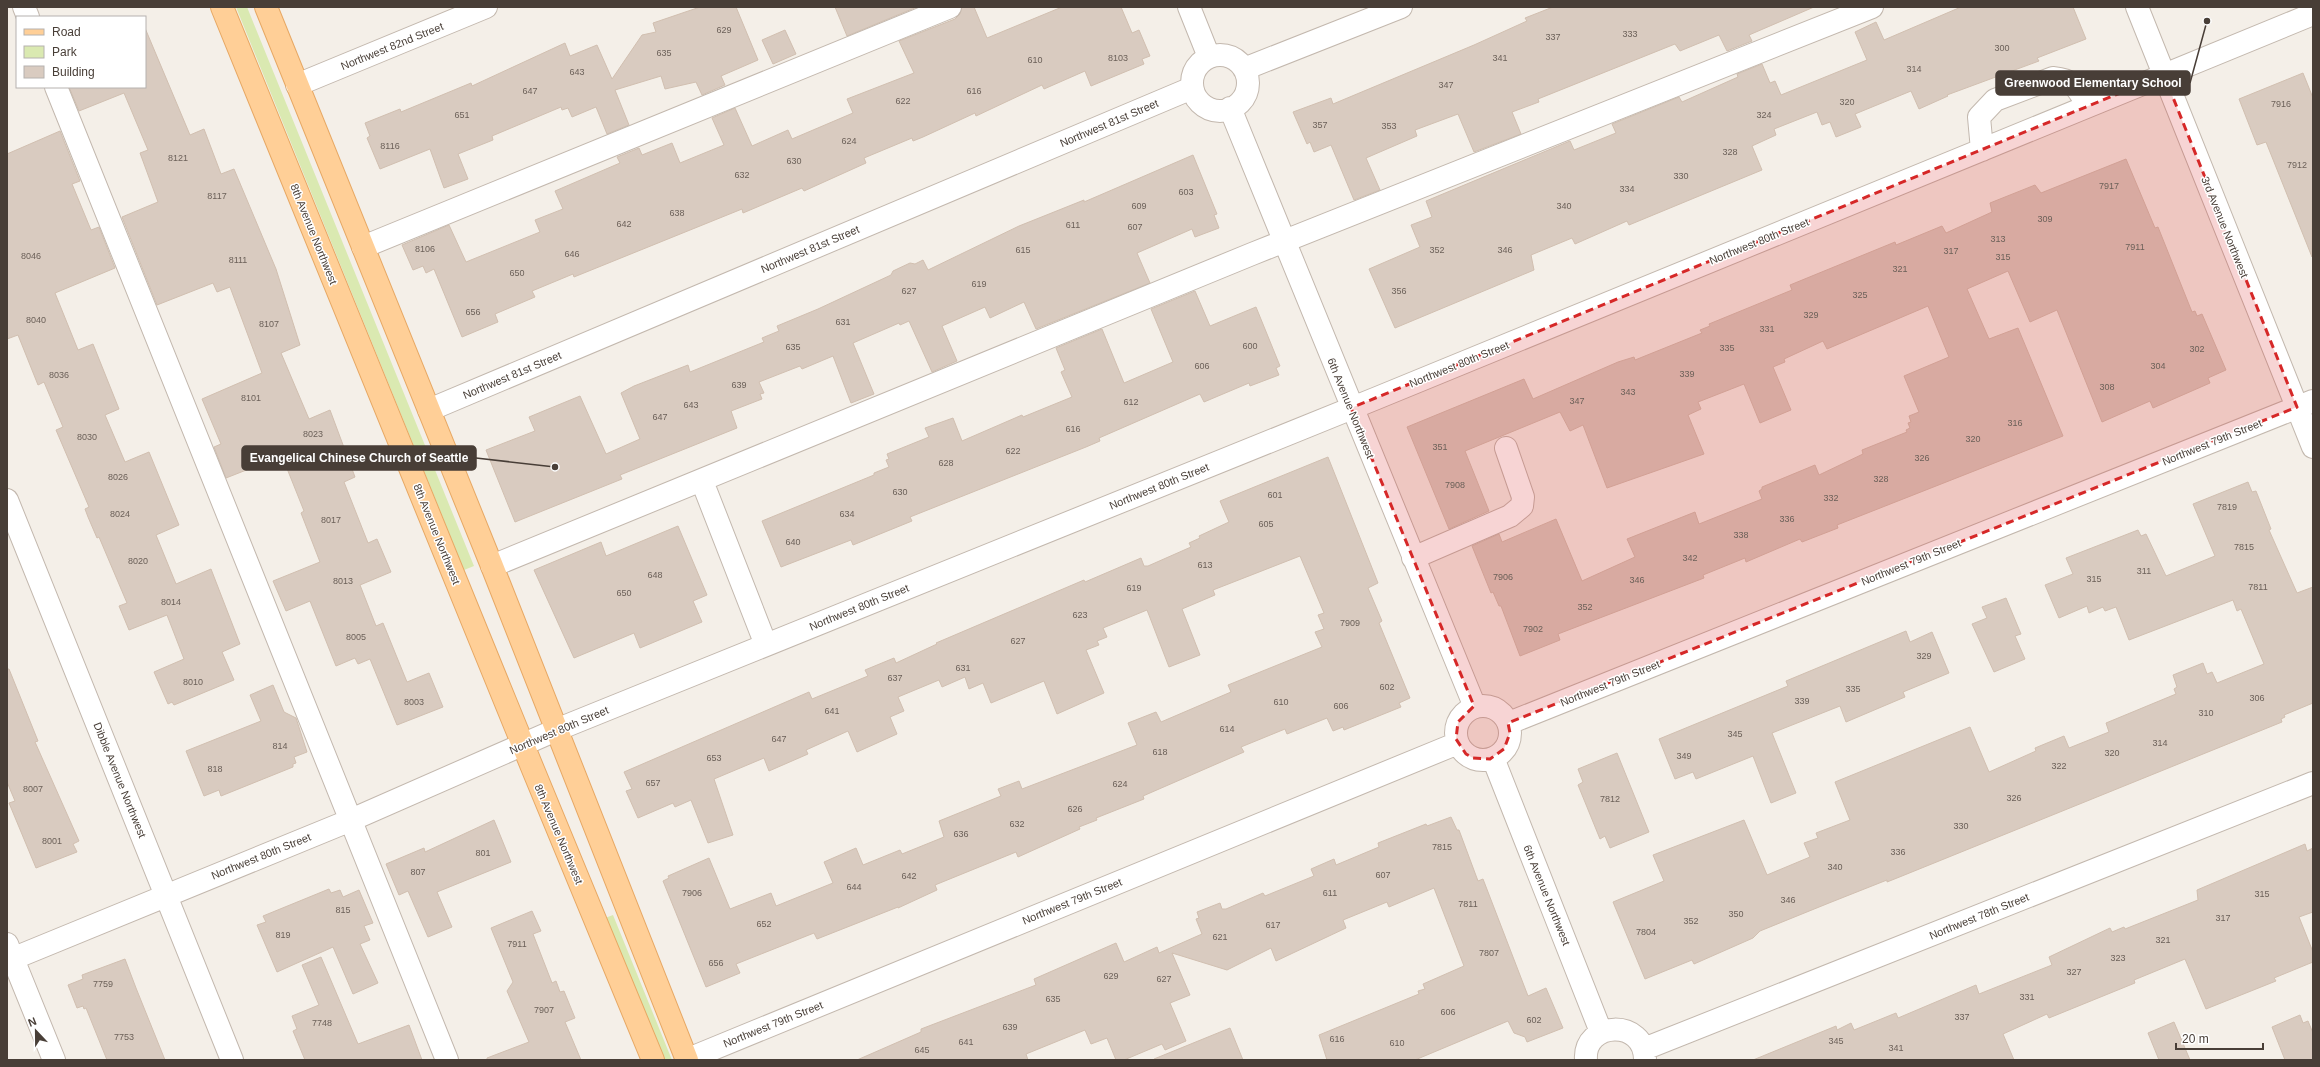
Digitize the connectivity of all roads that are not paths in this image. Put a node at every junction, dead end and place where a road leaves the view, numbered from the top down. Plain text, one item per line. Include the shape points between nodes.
1 (222, 7) edge
2 (266, 7) edge
3 (486, 7) edge
4 (950, 7) edge
5 (1189, 7) edge
6 (1401, 7) edge
7 (1872, 7) edge
8 (2137, 7) edge
9 (2313, 14) edge
10 (1210, 57) junction
11 (1244, 69) junction
12 (2164, 75) junction
13 (297, 85) junction
14 (56, 88) edge
15 (1192, 88) junction
16 (2088, 106) junction
17 (1230, 108) junction
18 (1982, 150) junction
19 (1283, 241) junction
20 (363, 247) junction
21 (2305, 404) edge
22 (1351, 408) junction
23 (429, 410) junction
24 (2313, 447) edge
25 (1506, 448) dead end
26 (702, 481) junction
27 (7, 500) edge
28 (1413, 558) junction
29 (492, 566) junction
30 (766, 645) junction
31 (1475, 708) junction
32 (1508, 723) junction
33 (556, 730) junction
34 (1458, 743) junction
35 (522, 745) junction
36 (1493, 758) junction
37 (2313, 783) edge
38 (350, 820) junction
39 (166, 894) junction
40 (9, 955) edge
41 (1602, 1032) junction
42 (1645, 1055) edge
43 (54, 1060) edge
44 (232, 1060) edge
45 (447, 1060) edge
46 (653, 1060) edge
47 (686, 1060) edge
48 (1586, 1060) edge

1 - 35 main road, 8th Avenue Northwest
2 - 13 main road
3 - 13 street, Northwest 82nd Street
4 - 20 street
5 - 10 street
6 - 11 street
7 - 19 street
8 - 12 street, 3rd Avenue Northwest
9 - 12 street, Northwest 80th Street
10 - 11 street via 1228,56 1235,59
10 - 15 street via 1196,69
11 - 17 street via 1248,84 1246,94
12 - 16 street, Northwest 80th Street
12 - 21 street, 3rd Avenue Northwest
13 - 20 main road
14 - 38 street
15 - 17 street via 1195,97 1208,108 1217,111
15 - 23 street, Northwest 81st Street
16 - 18 street, Northwest 80th Street
16 - 18 street via 2076,85 2053,78 1994,100 1979,117
17 - 19 street, 6th Avenue Northwest
18 - 22 street, Northwest 80th Street
19 - 22 street, 6th Avenue Northwest
19 - 26 street
20 - 23 main road
21 - 24 street, 3rd Avenue Northwest
21 - 32 street, Northwest 79th Street
22 - 28 street, 6th Avenue Northwest
22 - 30 street, Northwest 80th Street
23 - 29 main road
25 - 28 street via 1524,497 1522,506 1510,516
26 - 29 street
26 - 30 street
27 - 39 street, Dibble Avenue Northwest
28 - 31 street, 6th Avenue Northwest
29 - 33 main road
30 - 33 street, Northwest 80th Street
31 - 32 street via 1488,706 1497,709
31 - 34 street via 1463,714 1458,722
32 - 36 street via 1508,742 1504,750
33 - 35 street, Northwest 80th Street
33 - 47 main road
34 - 36 street via 1466,754 1473,758
34 - 47 street, Northwest 79th Street
35 - 38 street, Northwest 80th Street
35 - 46 main road, 8th Avenue Northwest
36 - 41 street, 6th Avenue Northwest
37 - 42 street, Northwest 78th Street
38 - 39 street, Northwest 80th Street
38 - 45 street
39 - 40 street, Northwest 80th Street
39 - 44 street, Dibble Avenue Northwest
40 - 43 street
41 - 42 street via 1611,1029 1631,1033 1639,1040
41 - 48 street via 1588,1048

